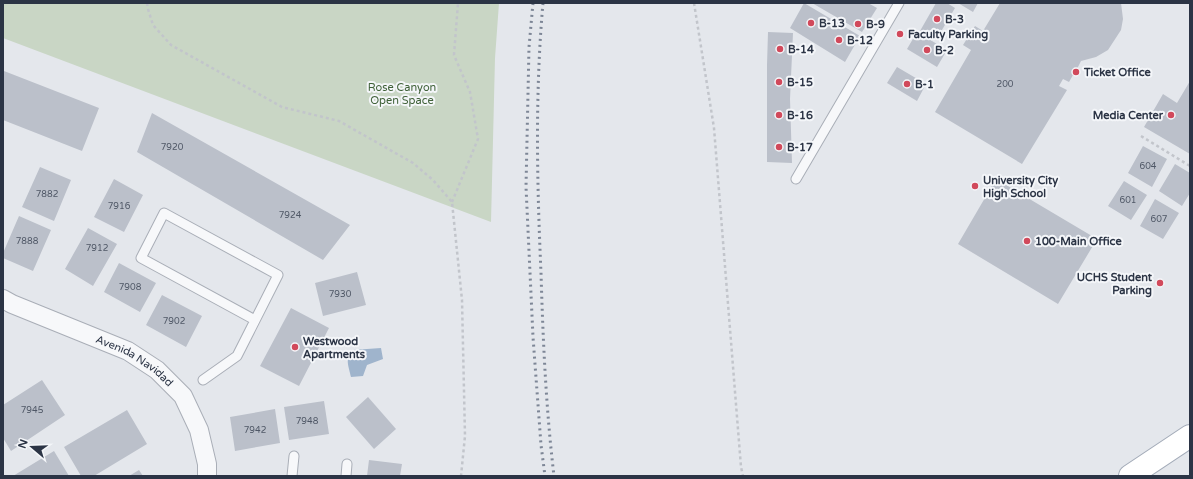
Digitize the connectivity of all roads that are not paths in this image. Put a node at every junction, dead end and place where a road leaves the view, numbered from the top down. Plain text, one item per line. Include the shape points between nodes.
1 (899, 3) edge
2 (796, 178) dead end
3 (3, 299) edge
4 (255, 320) junction
5 (203, 380) dead end
6 (1190, 436) edge
7 (294, 456) dead end
8 (347, 464) dead end
9 (207, 476) edge
10 (292, 476) edge
11 (346, 476) edge
12 (1130, 476) edge

1 - 2 lane
3 - 9 street, Avenida Navidad via 128,351 157,370 183,396 199,430 207,464
4 - 4 lane via 278,275 164,213 141,258
4 - 5 lane via 237,356
6 - 12 main road
7 - 10 lane
8 - 11 lane

